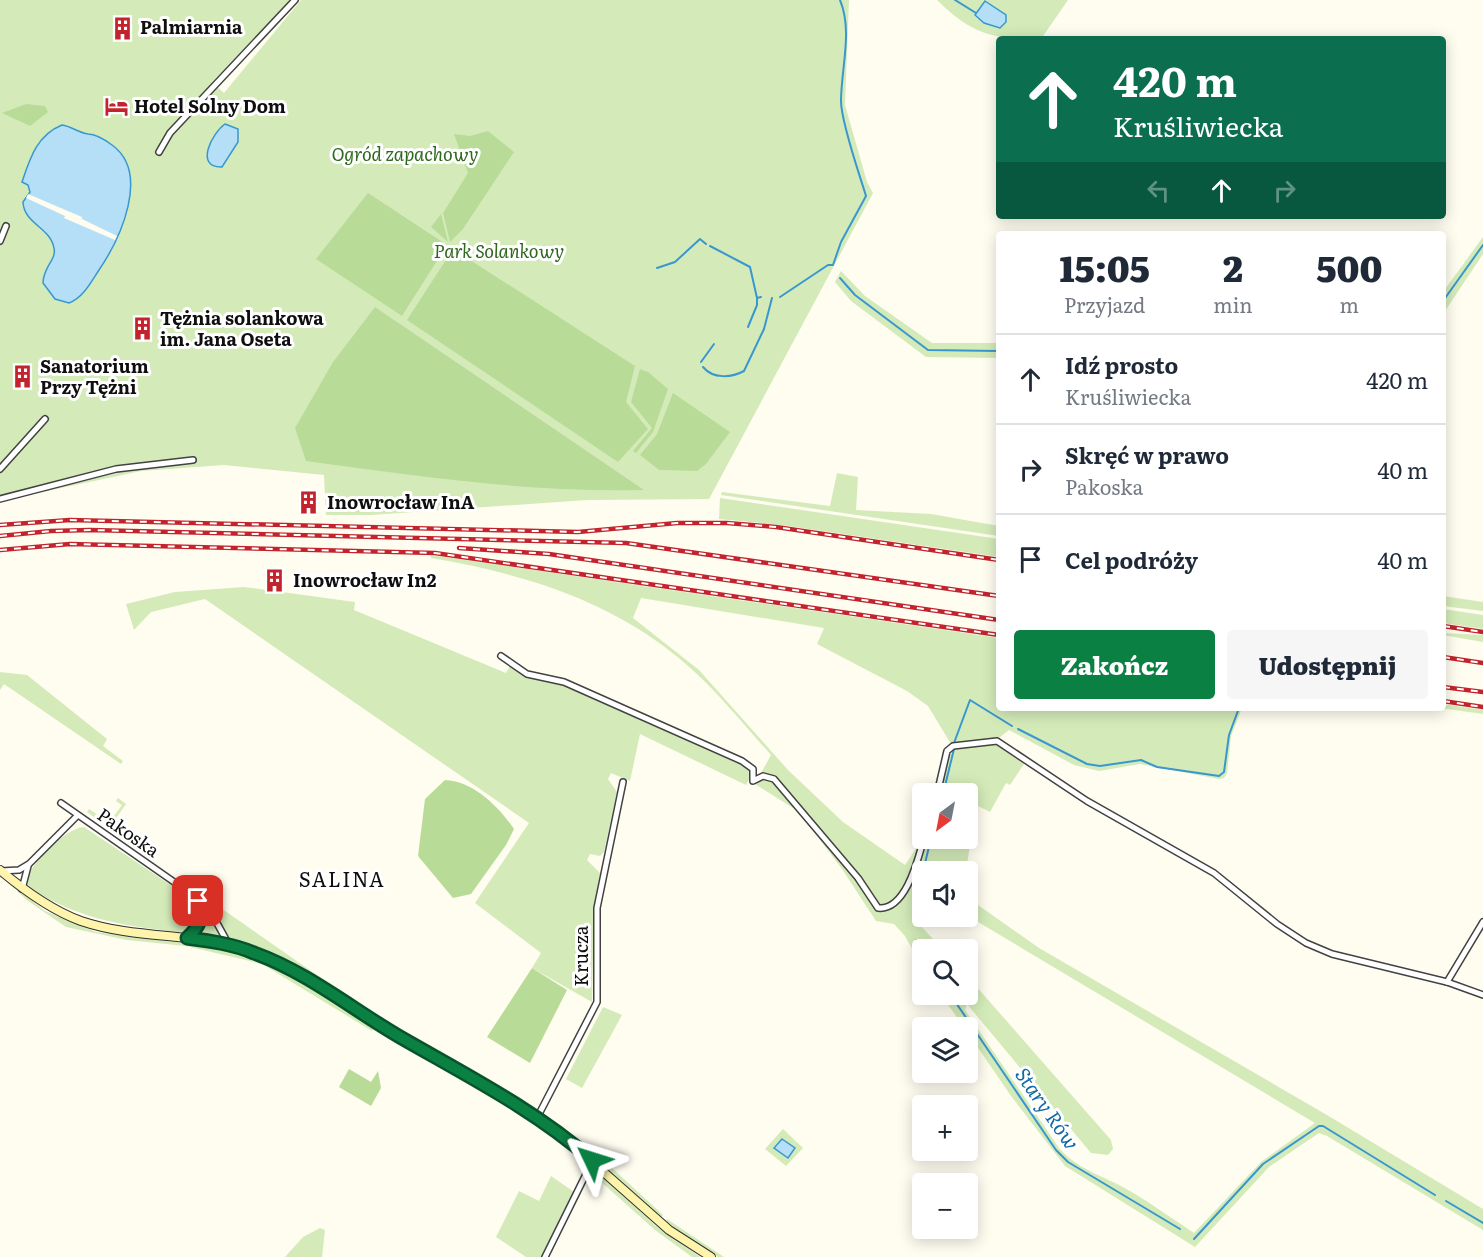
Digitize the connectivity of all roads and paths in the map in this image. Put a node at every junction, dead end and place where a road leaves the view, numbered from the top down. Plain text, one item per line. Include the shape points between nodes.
1 (295, 0) edge
2 (159, 152) dead end
3 (6, 226) dead end
4 (0, 241) edge
5 (45, 419) dead end
6 (193, 460) dead end
7 (0, 469) edge
8 (0, 499) edge
9 (501, 656) dead end
10 (623, 782) dead end
11 (940, 783) edge
12 (61, 803) dead end
13 (77, 816) junction
14 (921, 849) edge
15 (29, 864) junction
16 (0, 870) edge
17 (22, 889) junction
18 (192, 895) junction
19 (1483, 922) edge
20 (187, 938) junction
21 (229, 945) junction
22 (1447, 982) junction
23 (1483, 995) edge
24 (537, 1118) junction
25 (592, 1160) junction
26 (545, 1257) edge
27 (711, 1257) edge

1 - 2 street via 170,133
3 - 4 street
5 - 7 street
6 - 8 street via 116,469
9 - 14 street via 527,674 564,682 742,761 753,769 753,781 763,776 774,779 858,878 878,908 892,906 903,892
10 - 24 street, Krucza via 597,909 597,1002
11 - 22 street via 947,751 953,746 997,741 1078,796 1214,873 1306,943 1332,954
12 - 13 street, Pakoska
13 - 15 street, Pakoska
13 - 18 street, Pakoska
15 - 16 street via 19,870
15 - 17 street, Pakoska
16 - 17 main road
17 - 20 main road via 84,922
18 - 20 street via 200,905 201,919
18 - 21 street, Pakoska via 207,905
19 - 22 street
20 - 21 main road
21 - 24 main road via 295,972
22 - 23 street
24 - 25 main road
25 - 26 street
25 - 27 main road via 669,1230

